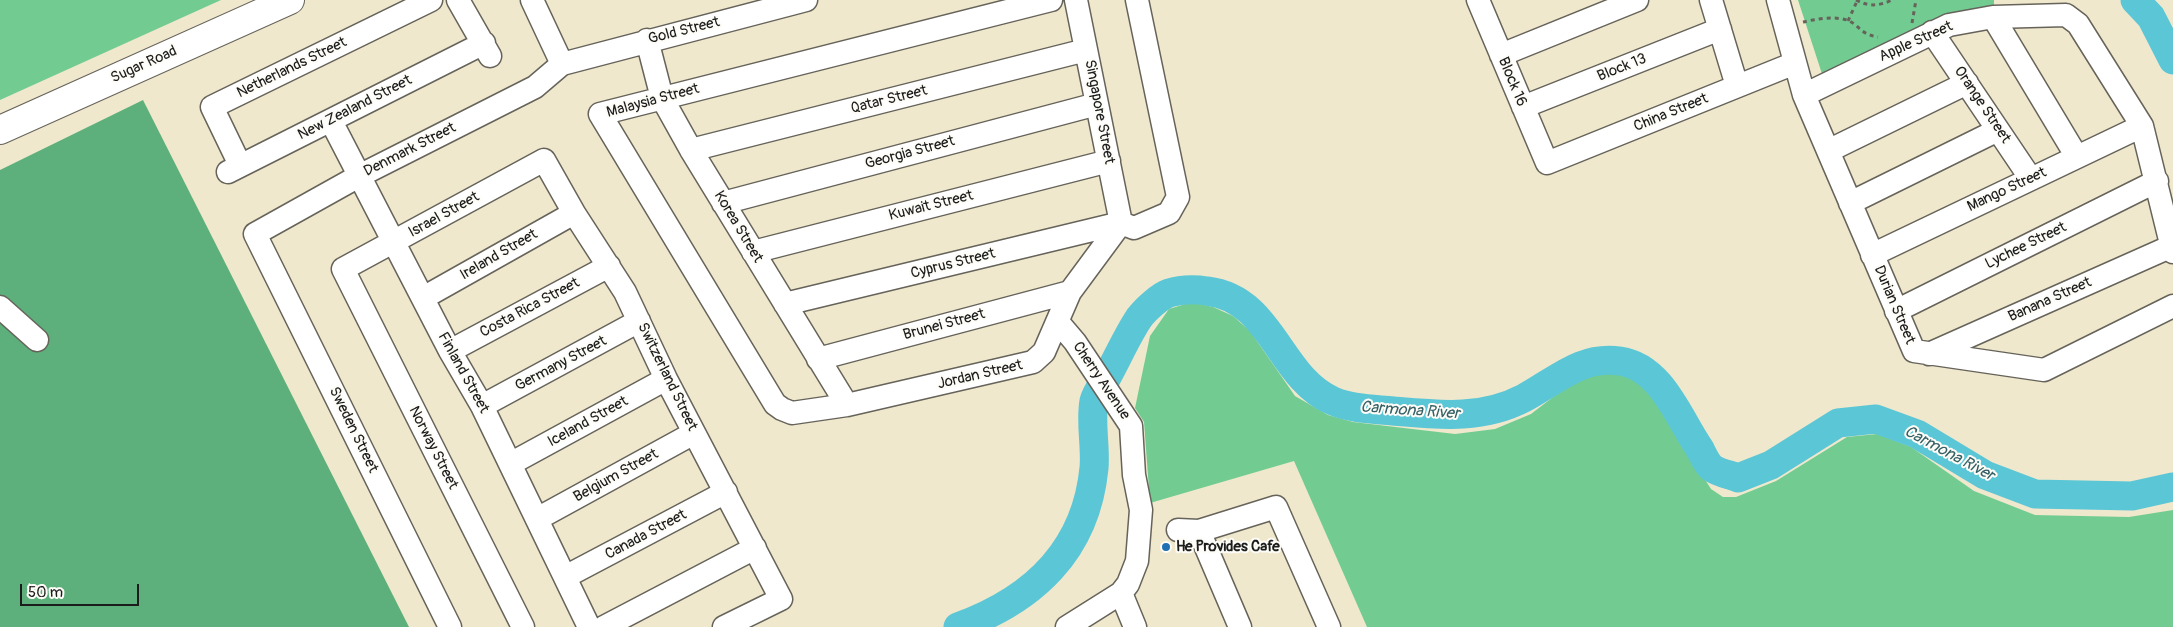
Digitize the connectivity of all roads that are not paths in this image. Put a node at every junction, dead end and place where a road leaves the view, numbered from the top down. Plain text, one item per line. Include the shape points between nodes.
1 (290, 0) edge
2 (431, 0) edge
3 (458, 0) edge
4 (806, 0) edge
5 (1051, 0) edge
6 (1076, 0) edge
7 (1137, 0) edge
8 (1478, 0) edge
9 (1637, 0) edge
10 (1711, 0) edge
11 (1778, 0) edge
12 (535, 1) edge
13 (1993, 17) junction
14 (1720, 29) junction
15 (1922, 29) junction
16 (647, 40) junction
17 (1086, 50) junction
18 (1501, 55) junction
19 (1794, 63) junction
20 (562, 64) junction
21 (1967, 83) junction
22 (1737, 86) junction
23 (1804, 95) junction
24 (662, 98) junction
25 (1097, 104) junction
26 (1523, 107) junction
27 (331, 121) junction
28 (2142, 126) junction
29 (0, 130) edge
30 (1998, 130) junction
31 (691, 150) junction
32 (1828, 151) junction
33 (2077, 157) junction
34 (544, 160) joint
35 (1109, 160) junction
36 (1547, 163) joint
37 (233, 169) joint
38 (360, 176) junction
39 (2031, 179) junction
40 (2156, 182) junction
41 (723, 202) junction
42 (1850, 203) junction
43 (574, 212) junction
44 (1121, 223) junction
45 (255, 234) joint
46 (395, 242) junction
47 (2172, 249) edge
48 (753, 252) junction
49 (1872, 255) junction
50 (610, 266) junction
51 (343, 269) joint
52 (1070, 292) junction
53 (423, 298) junction
54 (785, 304) junction
55 (2173, 306) edge
56 (0, 307) edge
57 (1896, 311) junction
58 (640, 321) junction
59 (1058, 322) junction
60 (37, 340) dead end
61 (450, 350) junction
62 (1929, 354) junction
63 (818, 359) junction
64 (666, 379) junction
65 (847, 405) junction
66 (482, 406) junction
67 (792, 413) joint
68 (694, 434) junction
69 (510, 464) junction
70 (726, 492) junction
71 (537, 519) junction
72 (756, 548) junction
73 (565, 577) junction
74 (1121, 593) junction
75 (450, 627) edge
76 (523, 627) edge
77 (589, 627) edge
78 (604, 627) edge
79 (724, 627) edge
80 (1068, 627) edge
81 (1135, 627) edge
82 (1240, 627) edge
83 (1329, 627) edge

1 - 29 main road, Sugar Road
2 - 37 street, Netherlands Street via 212,107
3 - 27 street, New Zealand Street via 487,50
4 - 16 street, Gold Street
5 - 24 street, Malaysia Street
6 - 17 street, Singapore Street
7 - 44 street via 1178,197 1169,213 1134,228
8 - 18 street, Block 16
9 - 18 street
10 - 14 street
11 - 19 street, Durian Street
12 - 20 street
13 - 15 street, Apple Street
13 - 28 street, Apple Street via 2066,14 2078,24
13 - 33 street
14 - 22 street
14 - 26 street, Block 13
15 - 21 street, Orange Street
15 - 23 street, Apple Street
16 - 20 street, Gold Street
16 - 24 street, Korea Street
17 - 25 street, Singapore Street
17 - 31 street, Qatar Street
18 - 26 street, Block 16
19 - 22 street, China Street
19 - 23 street, Durian Street
20 - 38 street, Denmark Street via 535,87
21 - 30 street, Orange Street
21 - 32 street
22 - 36 street, China Street
23 - 32 street, Durian Street
24 - 31 street, Korea Street
24 - 67 street, Malaysia Street via 600,114 775,404
25 - 35 street, Singapore Street
25 - 41 street, Georgia Street
26 - 36 street, Block 16
27 - 37 street, New Zealand Street
27 - 38 street, Finland Street
28 - 33 street, Mango Street
28 - 40 street
30 - 39 street, Orange Street
30 - 42 street
31 - 41 street, Korea Street
32 - 42 street, Durian Street
33 - 39 street, Mango Street
34 - 43 street, Switzerland Street
34 - 46 street, Israel Street
35 - 44 street, Singapore Street
35 - 48 street, Kuwait Street
38 - 45 street, Denmark Street
38 - 46 street, Finland Street
39 - 49 street, Mango Street
40 - 47 street
40 - 57 street, Lychee Street
41 - 48 street, Korea Street
42 - 49 street, Durian Street
43 - 50 street, Switzerland Street
43 - 53 street, Ireland Street
44 - 52 street, Jordan Street
44 - 54 street, Cyprus Street
45 - 75 street, Sweden Street
46 - 51 street, Israel Street
46 - 53 street, Finland Street
47 - 62 street, Banana Street
48 - 54 street, Korea Street
49 - 57 street, Durian Street
50 - 58 street, Switzerland Street
50 - 61 street, Costa Rica Street
51 - 76 street, Norway Street
52 - 59 street, Jordan Street
52 - 63 street, Brunei Street
53 - 61 street, Finland Street
54 - 63 street, Korea Street
55 - 62 street, Durian Street via 2044,370
56 - 60 street
57 - 62 street, Durian Street via 1914,351
58 - 64 street, Switzerland Street
58 - 66 street, Germany Street
59 - 65 street, Jordan Street via 1044,352 1033,362
59 - 74 street, Cherry Avenue via 1076,342 1131,426 1134,475 1141,510 1134,573
61 - 66 street, Finland Street
63 - 65 street, Korea Street
64 - 68 street, Switzerland Street
64 - 69 street, Iceland Street
65 - 67 street, Jordan Street
66 - 69 street, Finland Street
68 - 70 street, Switzerland Street
68 - 71 street, Belgium Street
69 - 71 street, Finland Street
70 - 72 street, Switzerland Street
70 - 73 street, Canada Street
71 - 73 street, Finland Street
72 - 78 street
72 - 79 street, Switzerland Street via 781,599
73 - 77 street, Finland Street
74 - 80 street, Cherry Avenue
74 - 81 street
82 - 83 street via 1188,530 1276,506

